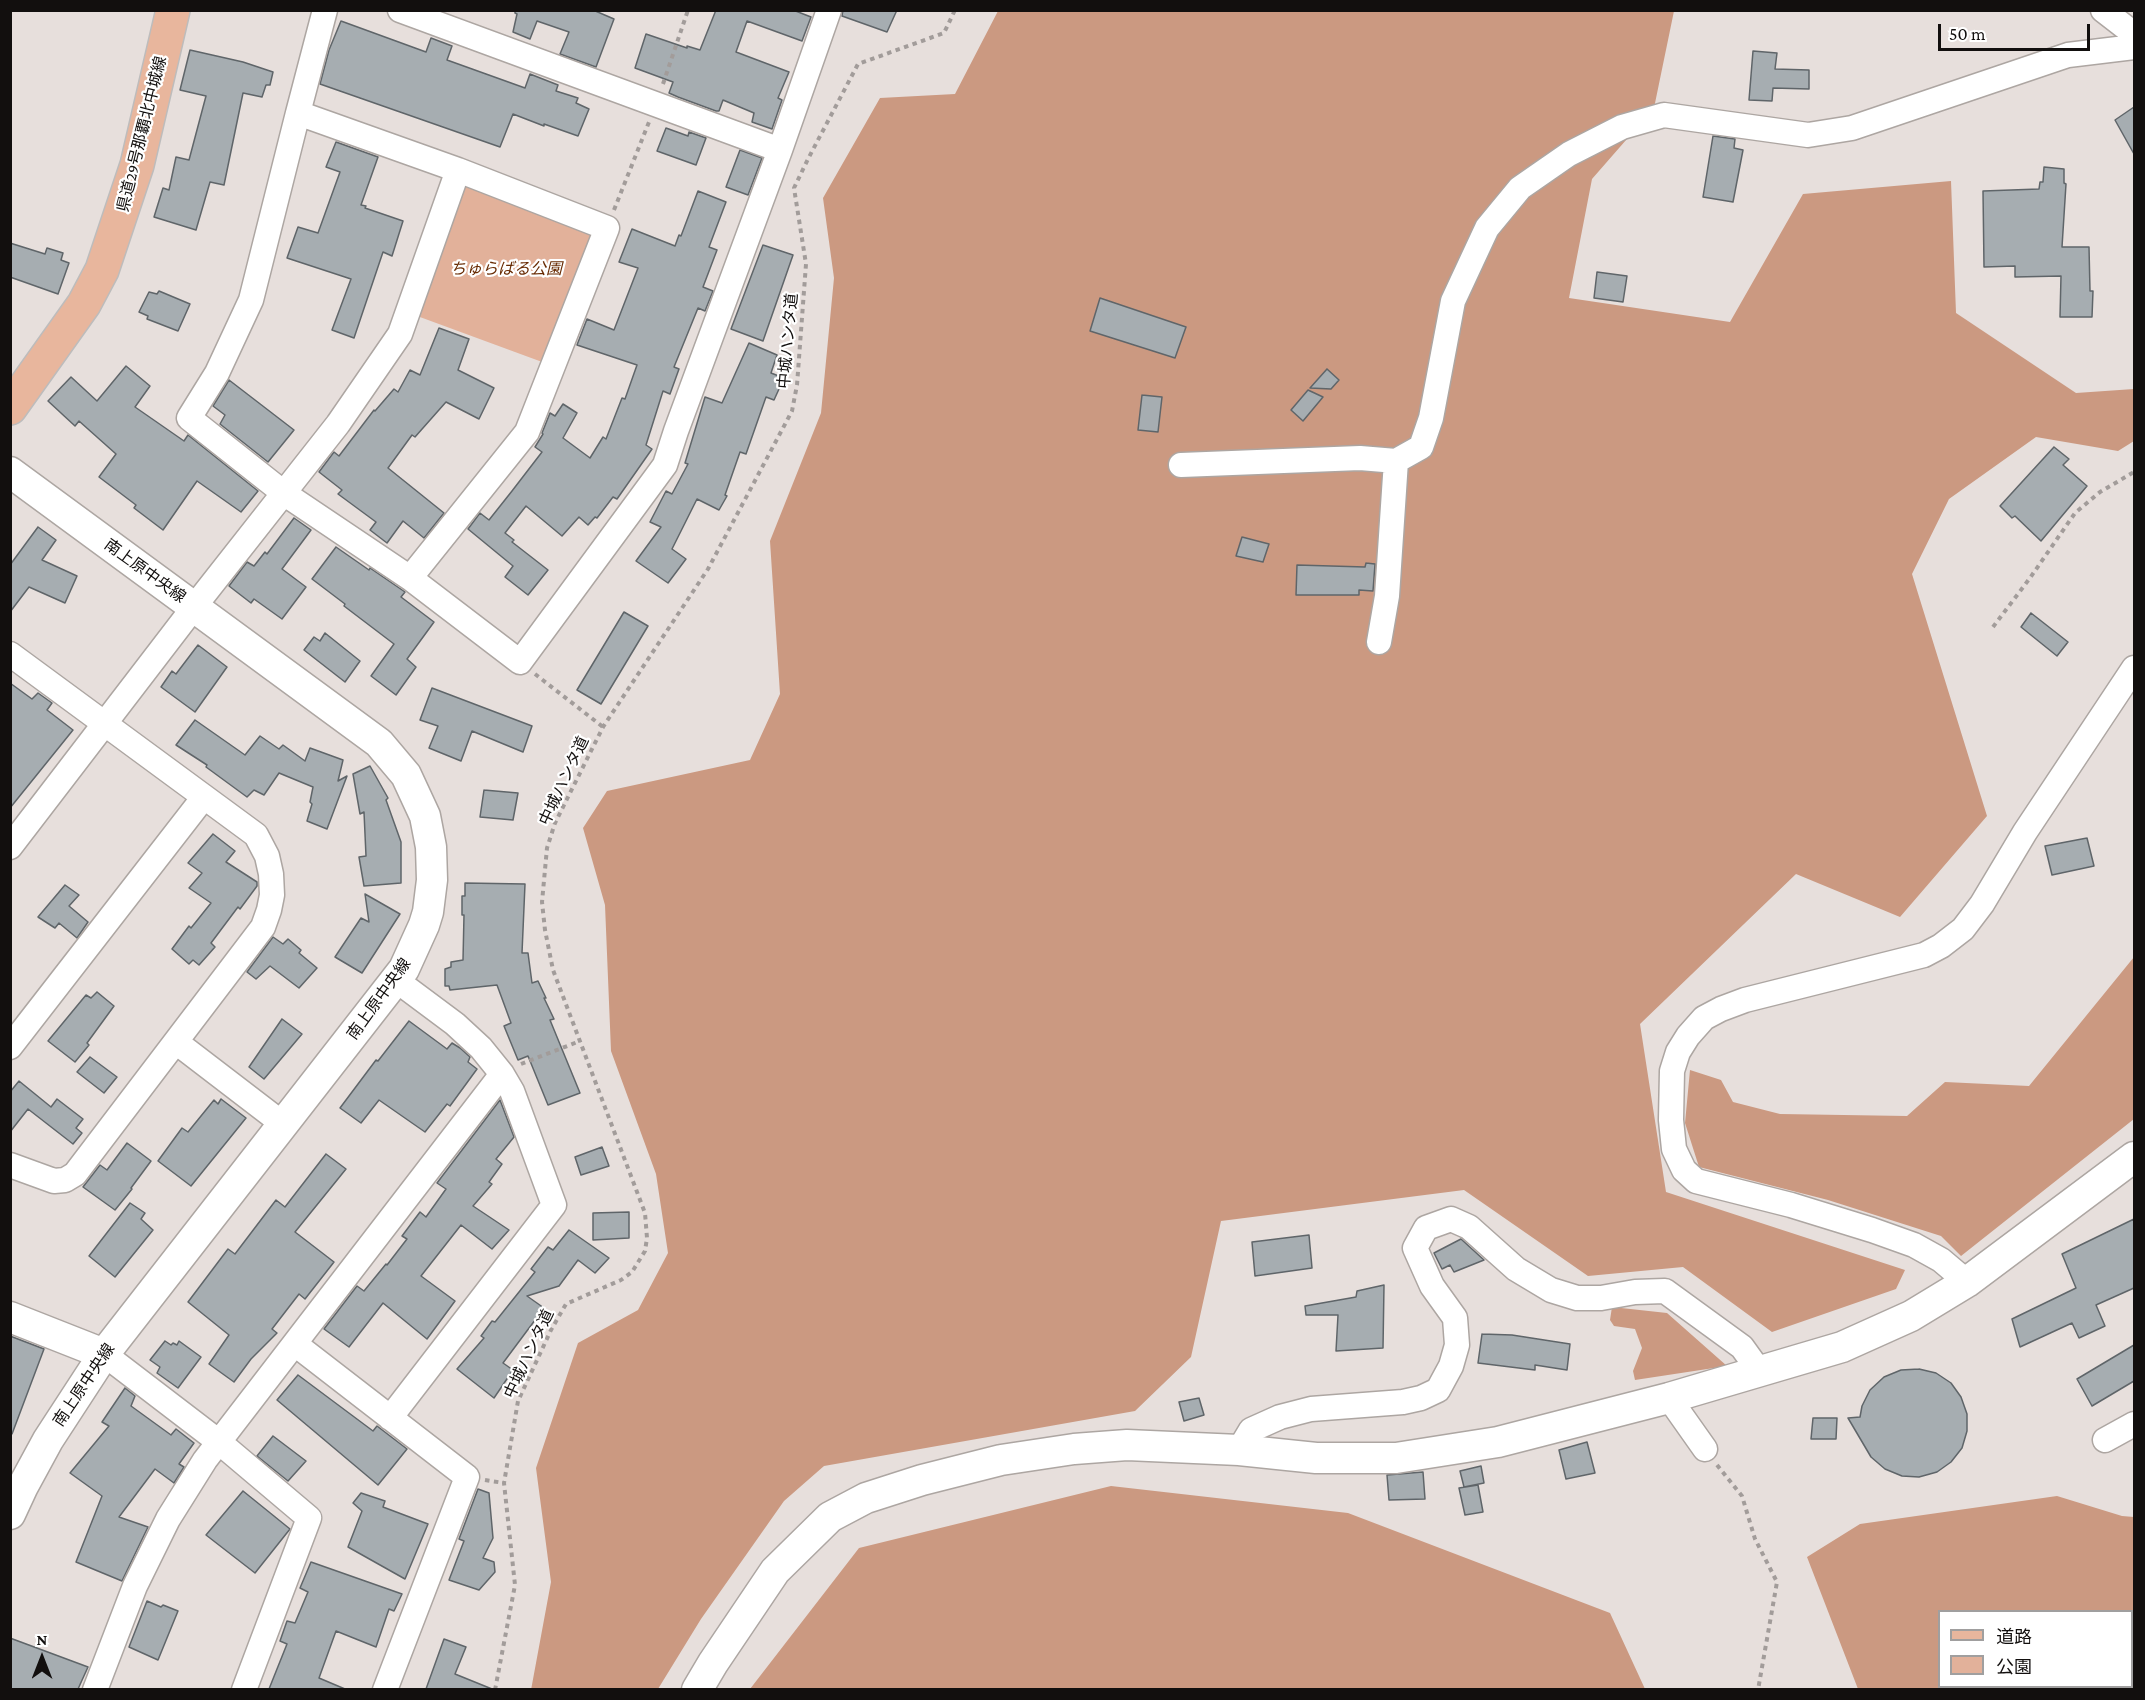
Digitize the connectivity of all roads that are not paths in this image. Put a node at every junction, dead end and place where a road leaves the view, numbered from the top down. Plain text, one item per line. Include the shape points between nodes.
1 (173, 10) edge
2 (325, 10) edge
3 (400, 10) edge
4 (829, 10) edge
5 (2103, 10) edge
6 (2134, 34) edge
7 (2134, 47) edge
8 (297, 113) junction
9 (780, 150) junction
10 (458, 170) junction
11 (10, 408) edge
12 (1395, 460) junction
13 (1181, 465) dead end
14 (10, 472) edge
15 (285, 494) junction
16 (410, 578) junction
17 (194, 607) junction
18 (1379, 642) dead end
19 (10, 654) edge
20 (2134, 668) edge
21 (105, 723) junction
22 (204, 797) junction
23 (10, 847) edge
24 (396, 980) junction
25 (176, 1042) junction
26 (10, 1047) edge
27 (502, 1074) junction
28 (283, 1124) junction
29 (2134, 1157) edge
30 (10, 1165) edge
31 (1967, 1282) junction
32 (10, 1317) edge
33 (295, 1344) junction
34 (104, 1354) junction
35 (1760, 1372) junction
36 (1669, 1398) junction
37 (390, 1418) junction
38 (2134, 1424) edge
39 (2105, 1440) dead end
40 (219, 1442) junction
41 (1705, 1449) road end
42 (1239, 1450) junction
43 (10, 1514) edge
44 (95, 1689) edge
45 (244, 1689) edge
46 (385, 1689) edge
47 (697, 1689) edge

1 - 11 main road, 県道29号那覇北中城線 via 137,165 102,270 84,304
2 - 8 street
3 - 9 street
4 - 9 street
5 - 6 street
7 - 12 street via 2068,55 1852,128 1808,135 1664,115 1622,127 1569,154 1520,188 1487,228 1453,302 1422,447
8 - 10 street
8 - 15 street via 251,300 217,373 189,418
9 - 16 street via 665,465 520,663
10 - 15 street via 400,334
10 - 16 street via 607,228 527,432
12 - 13 street
12 - 18 street via 1387,596
14 - 17 street, 南上原中央線
15 - 16 street
15 - 17 street
17 - 21 street
17 - 24 street, 南上原中央線 via 379,743 406,775 429,831 432,880 419,939
19 - 21 street
20 - 31 street via 1963,929 1924,955 1745,1000 1704,1018 1678,1052 1672,1071 1674,1149 1684,1170 1696,1181 1791,1205 1914,1245 1941,1260
21 - 22 street
21 - 23 street
22 - 25 street via 256,835 267,856 272,895 263,927
22 - 26 street
24 - 27 street via 455,1023
24 - 28 street, 南上原中央線
25 - 28 street
25 - 30 street via 75,1174 54,1181
27 - 33 street
27 - 37 street via 512,1091 554,1205
28 - 34 street, 南上原中央線
29 - 31 street
31 - 35 street via 1911,1316 1842,1347
32 - 34 street
33 - 37 street
33 - 40 street
34 - 40 street
34 - 43 street, 南上原中央線 via 48,1440
35 - 36 street
35 - 42 street via 1742,1347 1665,1291 1577,1298 1551,1290 1516,1269 1469,1227 1451,1220 1426,1228 1414,1248 1432,1286 1455,1318 1456,1345 1451,1366 1438,1390 1403,1402 1311,1409 1280,1417 1251,1430
36 - 41 street
36 - 42 street via 1498,1442 1396,1458 1316,1458
37 - 46 street via 467,1477
38 - 39 street
40 - 44 street via 163,1528 135,1586
40 - 45 street via 309,1518
42 - 47 street via 1127,1446 1074,1449 1000,1460 866,1498 830,1517 775,1571

